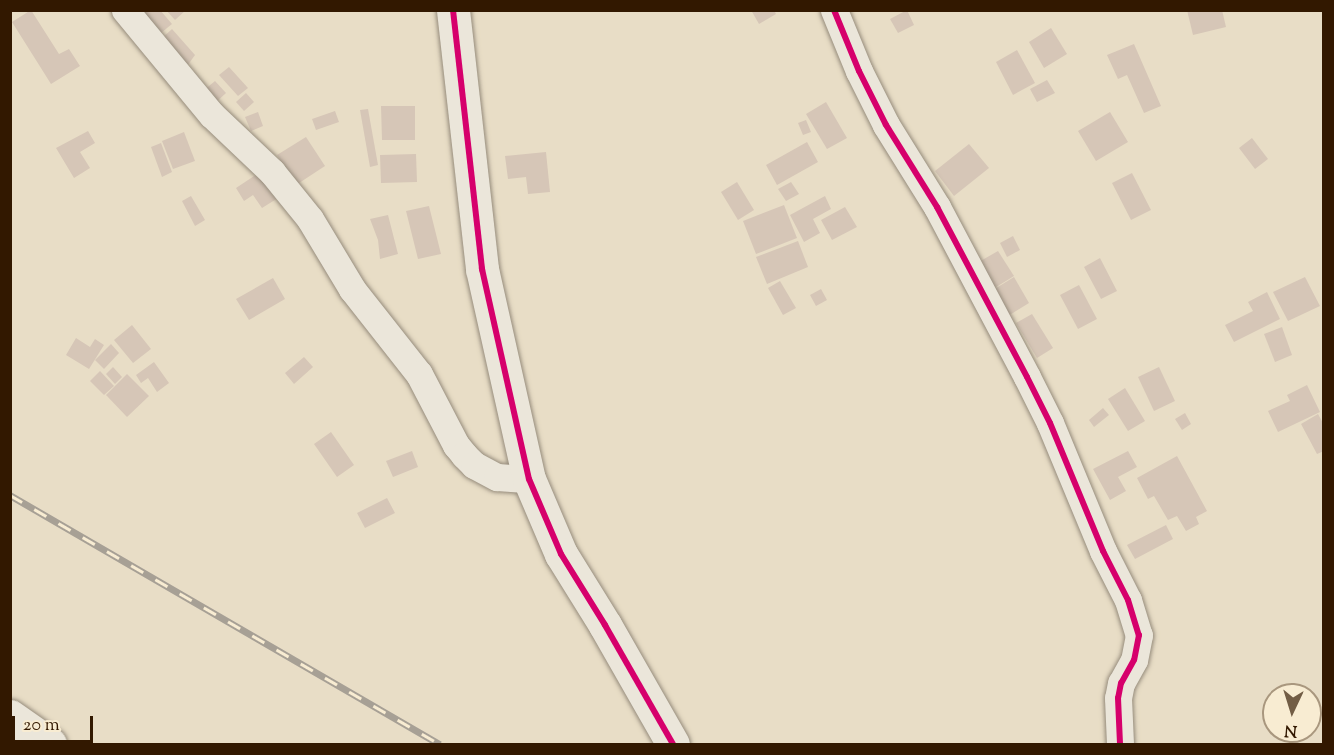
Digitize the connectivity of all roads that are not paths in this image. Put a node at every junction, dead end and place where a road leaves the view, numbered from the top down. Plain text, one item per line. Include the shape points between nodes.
1 (125, 10) edge
2 (453, 10) edge
3 (834, 10) edge
4 (529, 479) junction
5 (10, 716) edge
6 (50, 744) edge
7 (673, 744) edge
8 (1120, 744) edge

1 - 4 street via 212,115 272,172 310,219 352,289 419,374 464,455 497,477
2 - 4 street via 482,268
3 - 8 street via 886,125 937,207 1031,386 1128,600 1139,636 1118,698
4 - 7 street via 561,554
5 - 6 street

